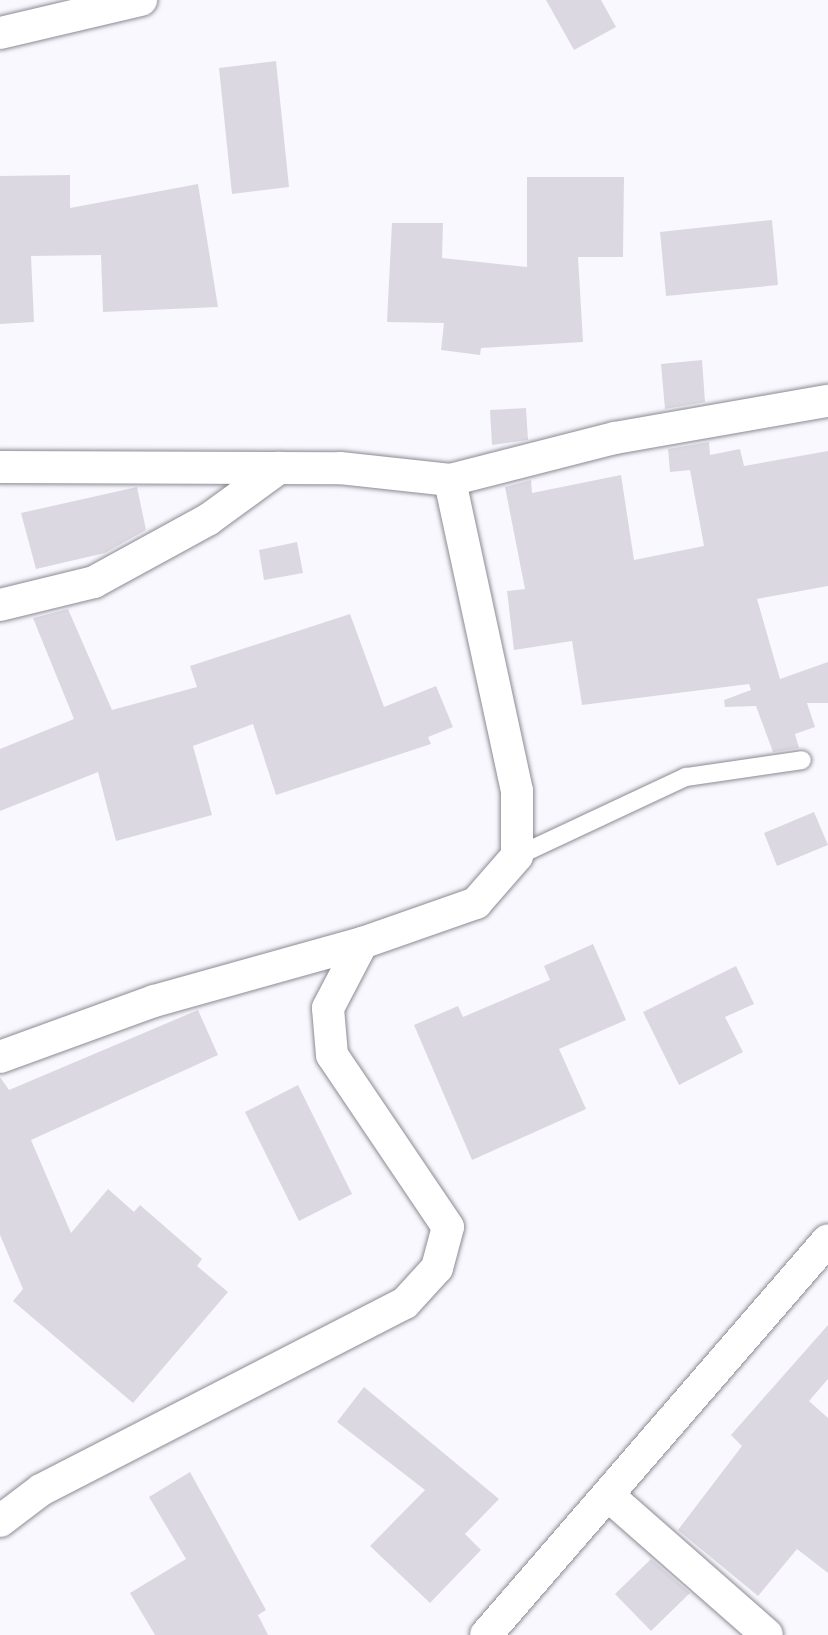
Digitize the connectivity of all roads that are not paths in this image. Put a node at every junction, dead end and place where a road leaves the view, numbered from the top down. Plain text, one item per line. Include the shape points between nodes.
1 (141, 0) edge
2 (0, 34) edge
3 (828, 402) edge
4 (0, 467) edge
5 (279, 468) junction
6 (450, 480) junction
7 (0, 605) edge
8 (802, 760) dead end
9 (517, 856) junction
10 (362, 943) junction
11 (0, 1057) edge
12 (828, 1240) edge
13 (609, 1496) junction
14 (0, 1521) edge
15 (486, 1635) edge
16 (767, 1635) edge

1 - 2 street
3 - 6 street via 615,438
4 - 5 street
5 - 6 street
5 - 7 street via 208,519 94,582
6 - 9 street via 518,791
8 - 9 lane via 686,777
9 - 10 street via 476,902
10 - 11 street via 154,1001
10 - 14 street via 328,1008 332,1055 448,1226 436,1268 405,1302 41,1490
12 - 13 street
13 - 15 street
13 - 16 street

